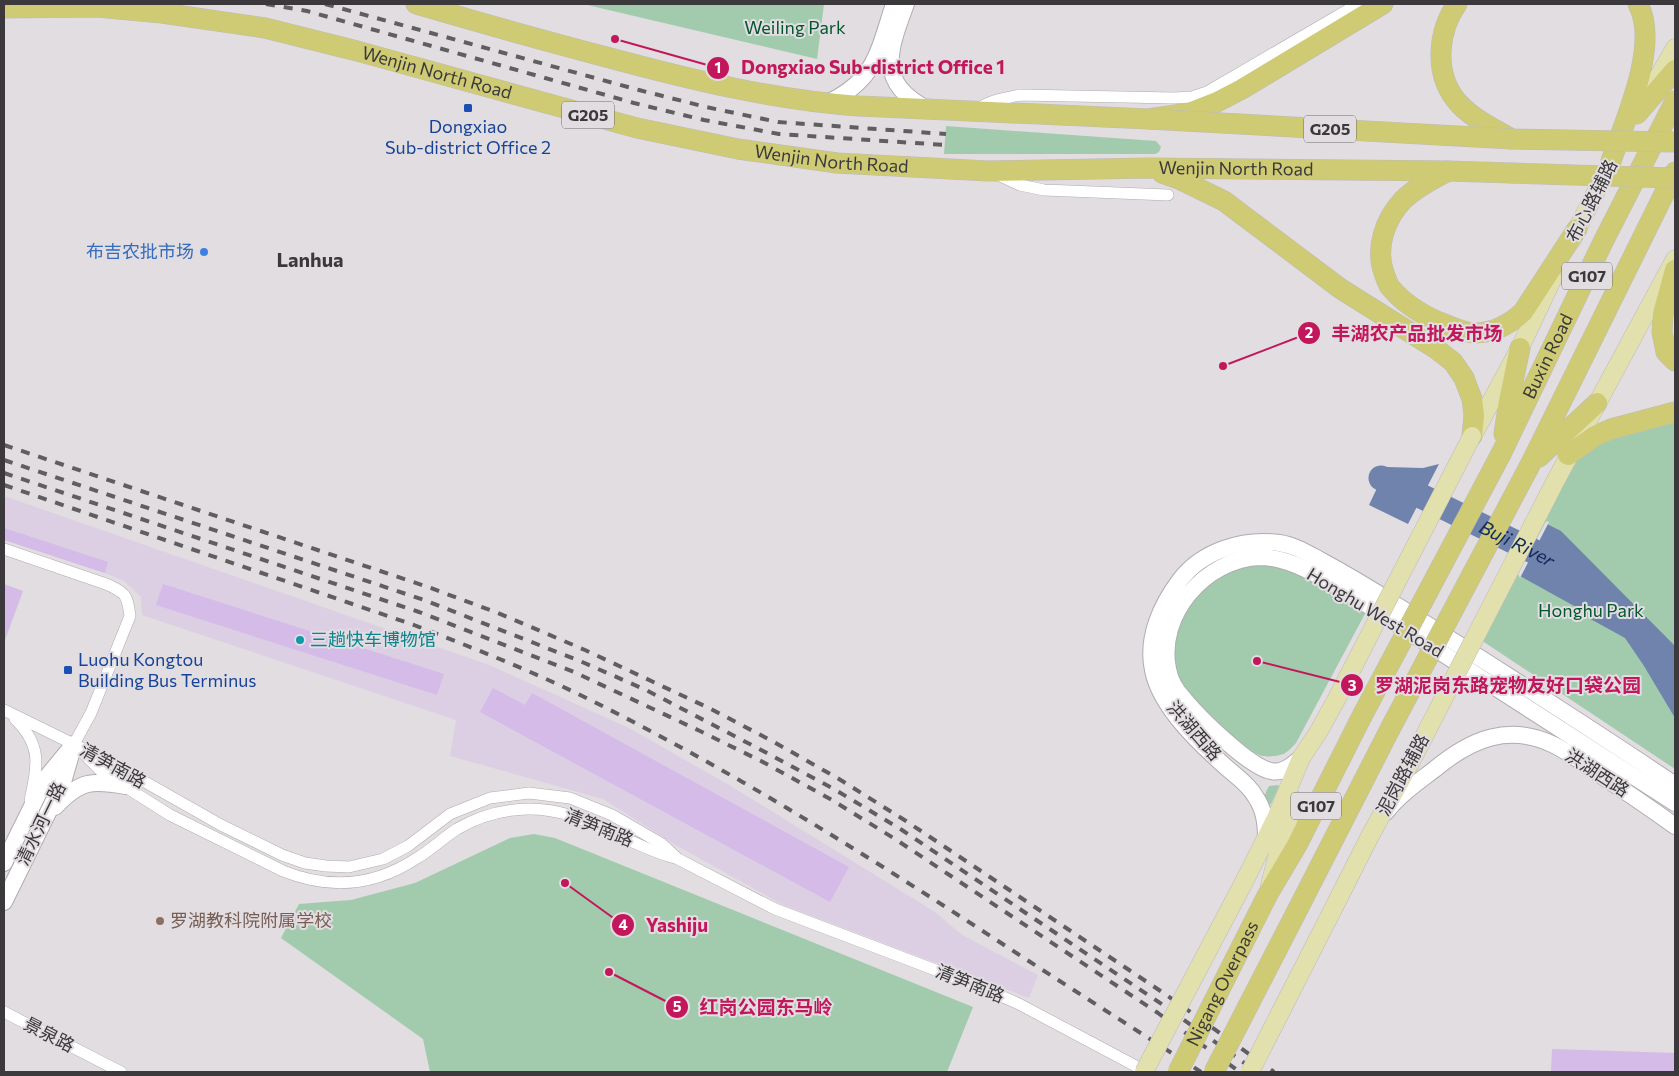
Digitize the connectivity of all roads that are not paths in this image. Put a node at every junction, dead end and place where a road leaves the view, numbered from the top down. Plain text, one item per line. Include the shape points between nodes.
1 (416, 4) edge
2 (894, 4) edge
3 (906, 4) edge
4 (1358, 4) edge
5 (1383, 4) edge
6 (1457, 4) edge
7 (1638, 4) edge
8 (4, 8) edge
9 (1675, 48) edge
10 (1675, 70) edge
11 (1675, 101) edge
12 (824, 104) junction
13 (931, 111) junction
14 (973, 112) junction
15 (1636, 114) junction
16 (1148, 119) junction
17 (1512, 139) junction
18 (1675, 142) edge
19 (1611, 161) junction
20 (1148, 168) junction
21 (988, 171) junction
22 (1448, 171) junction
23 (1675, 172) edge
24 (1675, 178) edge
25 (1168, 195) dead end
26 (1577, 229) junction
27 (1675, 259) edge
28 (1675, 270) edge
29 (1520, 348) junction
30 (1675, 361) edge
31 (1597, 403) junction
32 (1675, 412) edge
33 (1472, 436) junction
34 (1502, 452) junction
35 (1568, 455) junction
36 (1529, 467) junction
37 (4, 548) edge
38 (5, 710) edge
39 (1319, 731) junction
40 (74, 744) junction
41 (1301, 758) junction
42 (1675, 785) edge
43 (126, 786) junction
44 (1675, 803) edge
45 (24, 822) junction
46 (43, 822) junction
47 (1675, 826) edge
48 (1370, 836) junction
49 (1266, 838) junction
50 (678, 859) junction
51 (4, 863) edge
52 (1268, 894) junction
53 (4, 902) edge
54 (4, 1012) edge
55 (121, 1072) edge
56 (1146, 1072) edge
57 (1178, 1072) edge
58 (1214, 1072) edge
59 (1250, 1072) edge

1 - 12 highway, G205 via 681,77
2 - 12 main road via 878,52 865,76 848,91
3 - 13 main road via 892,46 894,78 903,93
4 - 14 street via 1234,77 1192,97 1020,95 984,104
5 - 16 highway, bridge via 1217,102 1190,113
6 - 17 highway via 1442,37 1441,63 1446,85 1455,100 1471,115
7 - 19 highway via 1646,32 1645,50 1636,88
8 - 21 highway, Wenjin North Road / G205 via 97,7 265,28 677,137 837,162
9 - 15 main road, 布心路辅路
10 - 15 highway
11 - 34 highway, Buxin Road / G107
12 - 13 highway, G205
13 - 14 highway, G205
14 - 16 highway, G205
15 - 19 main road, 布心路辅路
16 - 17 highway, G205, bridge
17 - 18 highway, G205, bridge
19 - 26 main road, 布心路辅路
20 - 21 highway, Wenjin North Road / G205
20 - 22 highway, Wenjin North Road / G205
20 - 33 highway via 1224,201 1341,289 1453,362 1472,399
21 - 25 street via 1020,185 1044,190
22 - 24 highway, Wenjin North Road / G205, bridge
22 - 26 highway via 1404,199 1389,219 1382,240 1381,264 1389,286 1408,305 1429,318 1475,333 1492,331 1511,323 1523,312
23 - 36 highway, Buxin Road / G107
26 - 29 main road, 布心路辅路
27 - 31 main road
28 - 30 highway via 1663,314 1662,332 1666,352
29 - 33 main road, 布心路辅路
29 - 34 highway
31 - 35 main road
31 - 36 highway
32 - 35 highway via 1595,436
33 - 39 main road, bridge
34 - 52 highway, G107, bridge via 1297,845
35 - 48 main road, 泥岗路辅路, bridge
36 - 58 highway, Nigang Overpass / G107, bridge
37 - 40 street via 106,584 121,591 128,599 130,616 92,713
38 - 40 street
38 - 45 street via 26,729 36,751 37,766
39 - 41 main road
39 - 52 main road via 1281,841
40 - 43 street, 清笋南路 via 102,772
40 - 45 main road, 清水河一路 via 46,778
40 - 46 main road, 清水河一路 via 63,782
40 - 50 street, 清笋南路 via 220,825 305,863 349,867 382,859 408,846 434,825 462,809 490,798 529,793 563,796 589,804 662,844
41 - 44 main road, Honghu West Road via 1291,766 1271,772 1250,760 1214,730 1172,683 1165,648 1170,626 1180,605 1216,570 1238,561 1261,557 1280,560 1332,583
41 - 49 main road
42 - 49 main road, 洪湖西路 via 1596,731 1344,573 1297,548 1280,543 1250,543 1219,550 1186,573 1158,617 1152,650 1153,670 1173,711 1209,752 1255,795 1263,810
43 - 46 main road via 93,783 80,786 65,796
43 - 50 street, 清笋南路 via 170,815 264,862 294,876 322,882 352,883 384,875 416,859 468,823 498,813 527,809 562,812 582,818 659,854
45 - 51 main road, 清水河一路
46 - 53 main road, 清水河一路
47 - 48 main road, 洪湖西路 via 1554,745 1525,736 1505,736 1479,741 1456,752 1388,809
48 - 59 main road, 泥岗路辅路, bridge
49 - 56 main road, bridge
50 - 56 street, 清笋南路 via 775,909 1019,1004
52 - 57 highway, Nigang Overpass / G107, bridge
54 - 55 street, 景泉路

